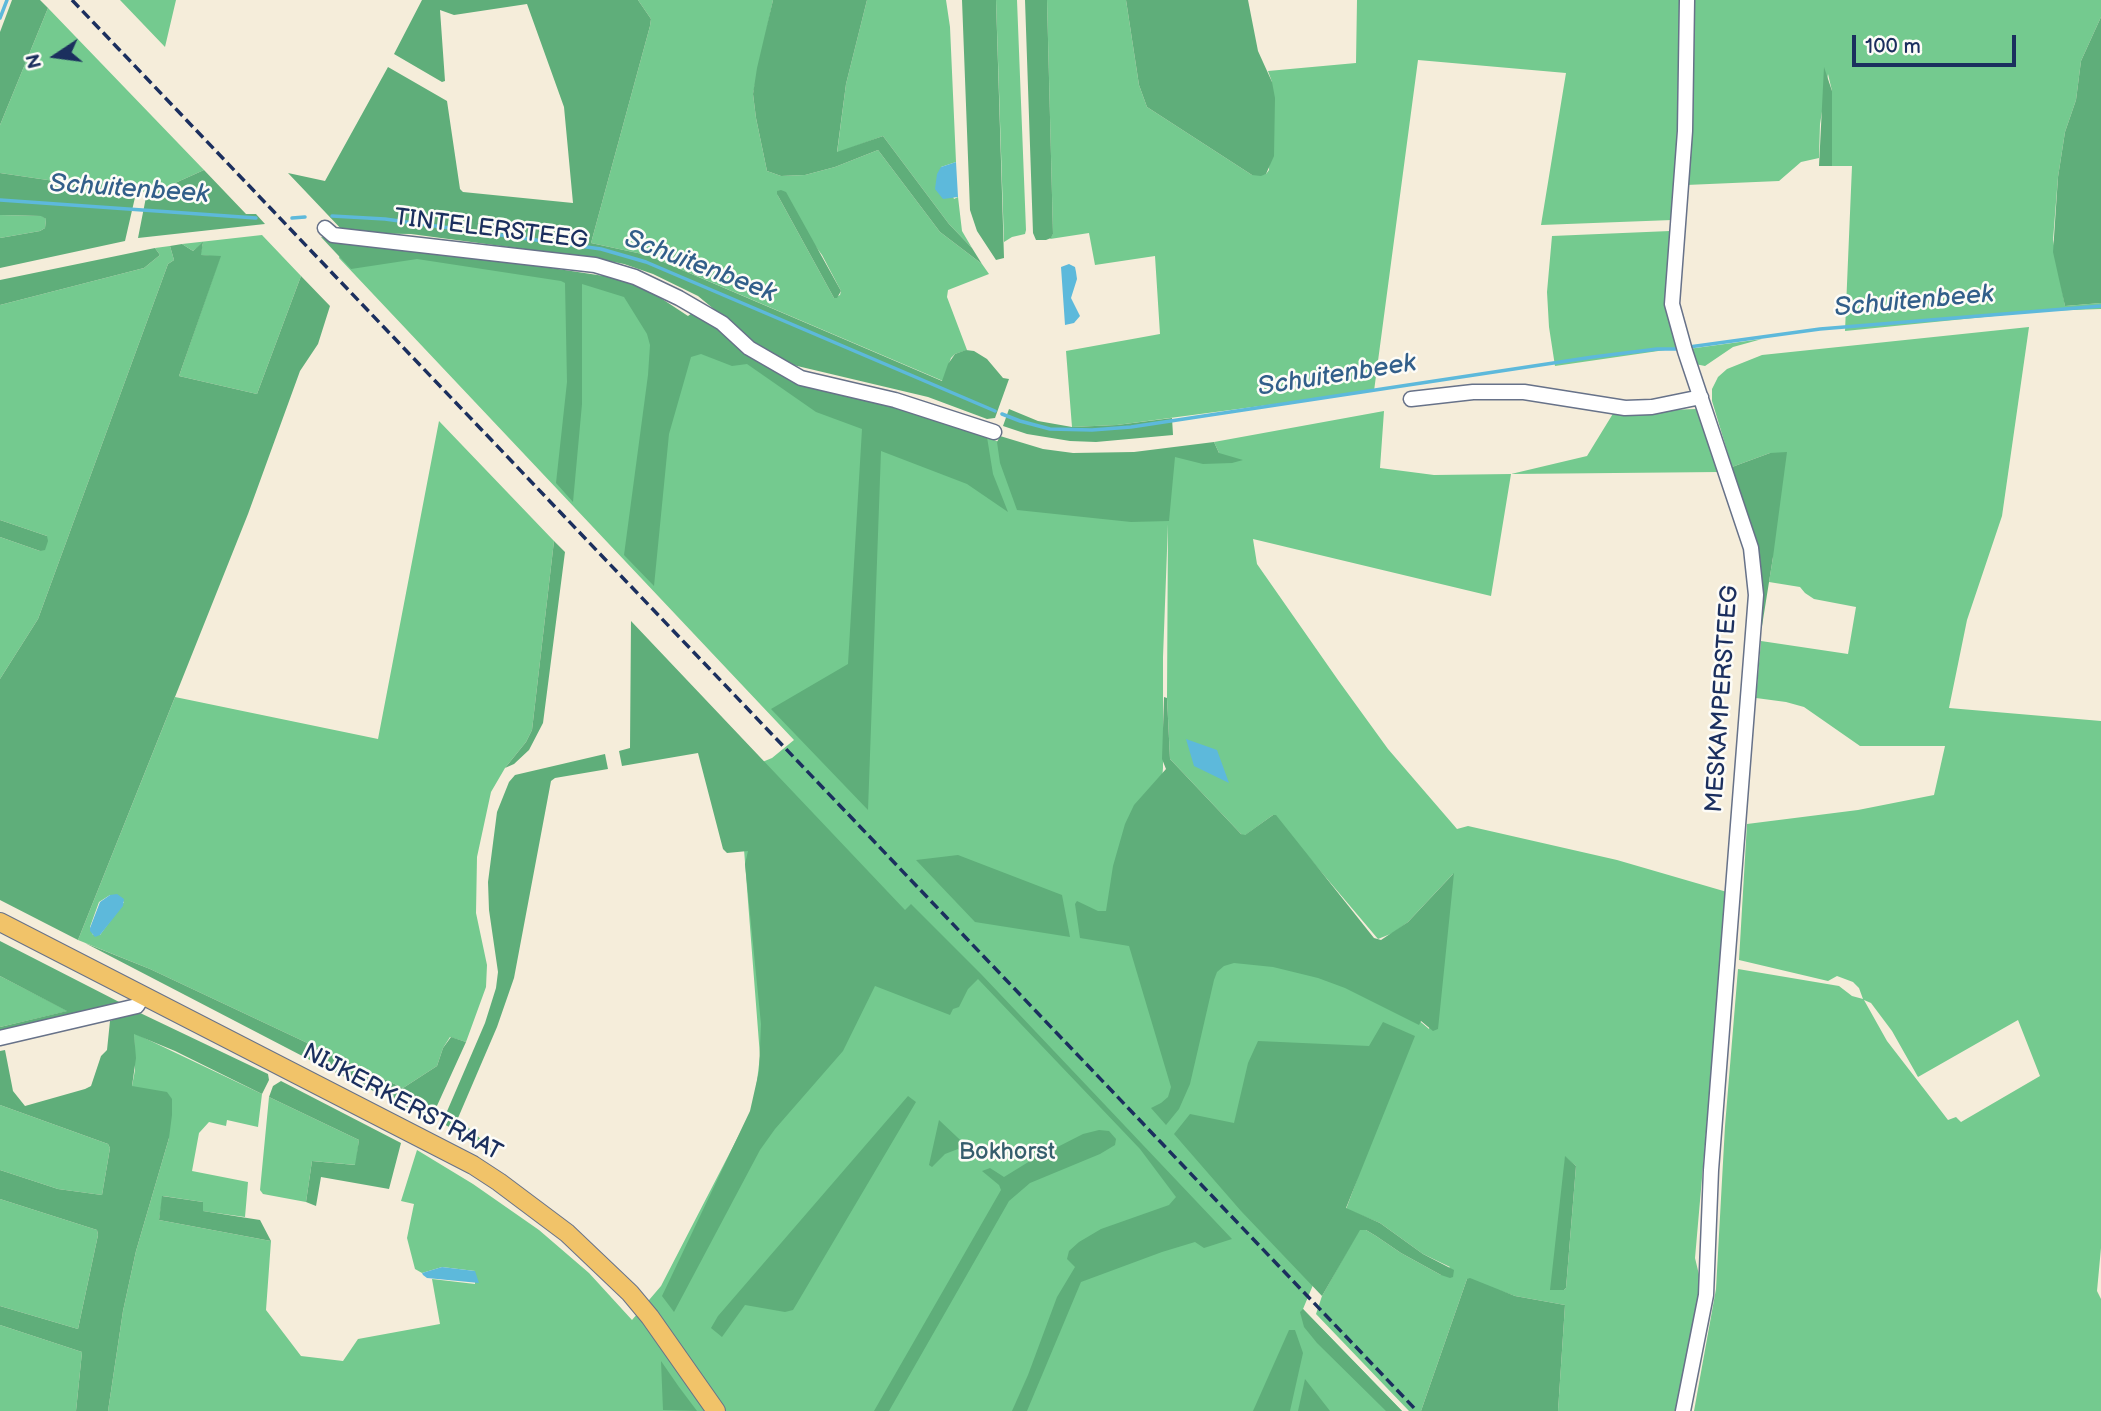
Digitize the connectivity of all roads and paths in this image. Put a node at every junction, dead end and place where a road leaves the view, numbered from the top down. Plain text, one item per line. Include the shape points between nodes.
1 (1687, 0) edge
2 (325, 228) dead end
3 (1701, 397) junction
4 (1411, 399) dead end
5 (994, 432) dead end
6 (0, 922) edge
7 (144, 996) junction
8 (0, 1038) edge
9 (716, 1411) edge
10 (1683, 1411) edge

1 - 3 street, MESKAMPERSTEEG via 1685,131 1672,304
2 - 5 street, TINTELERSTEEG via 333,235 595,265 635,277 722,323 749,348 801,378 895,400
3 - 4 street via 1625,408 1514,392 1472,391
3 - 10 street, MESKAMPERSTEEG via 1751,548 1756,595 1711,1170 1706,1294
6 - 7 main road, NIJKERKERSTRAAT
7 - 8 street via 137,1006
7 - 9 main road, NIJKERKERSTRAAT via 499,1182 567,1233 629,1293

